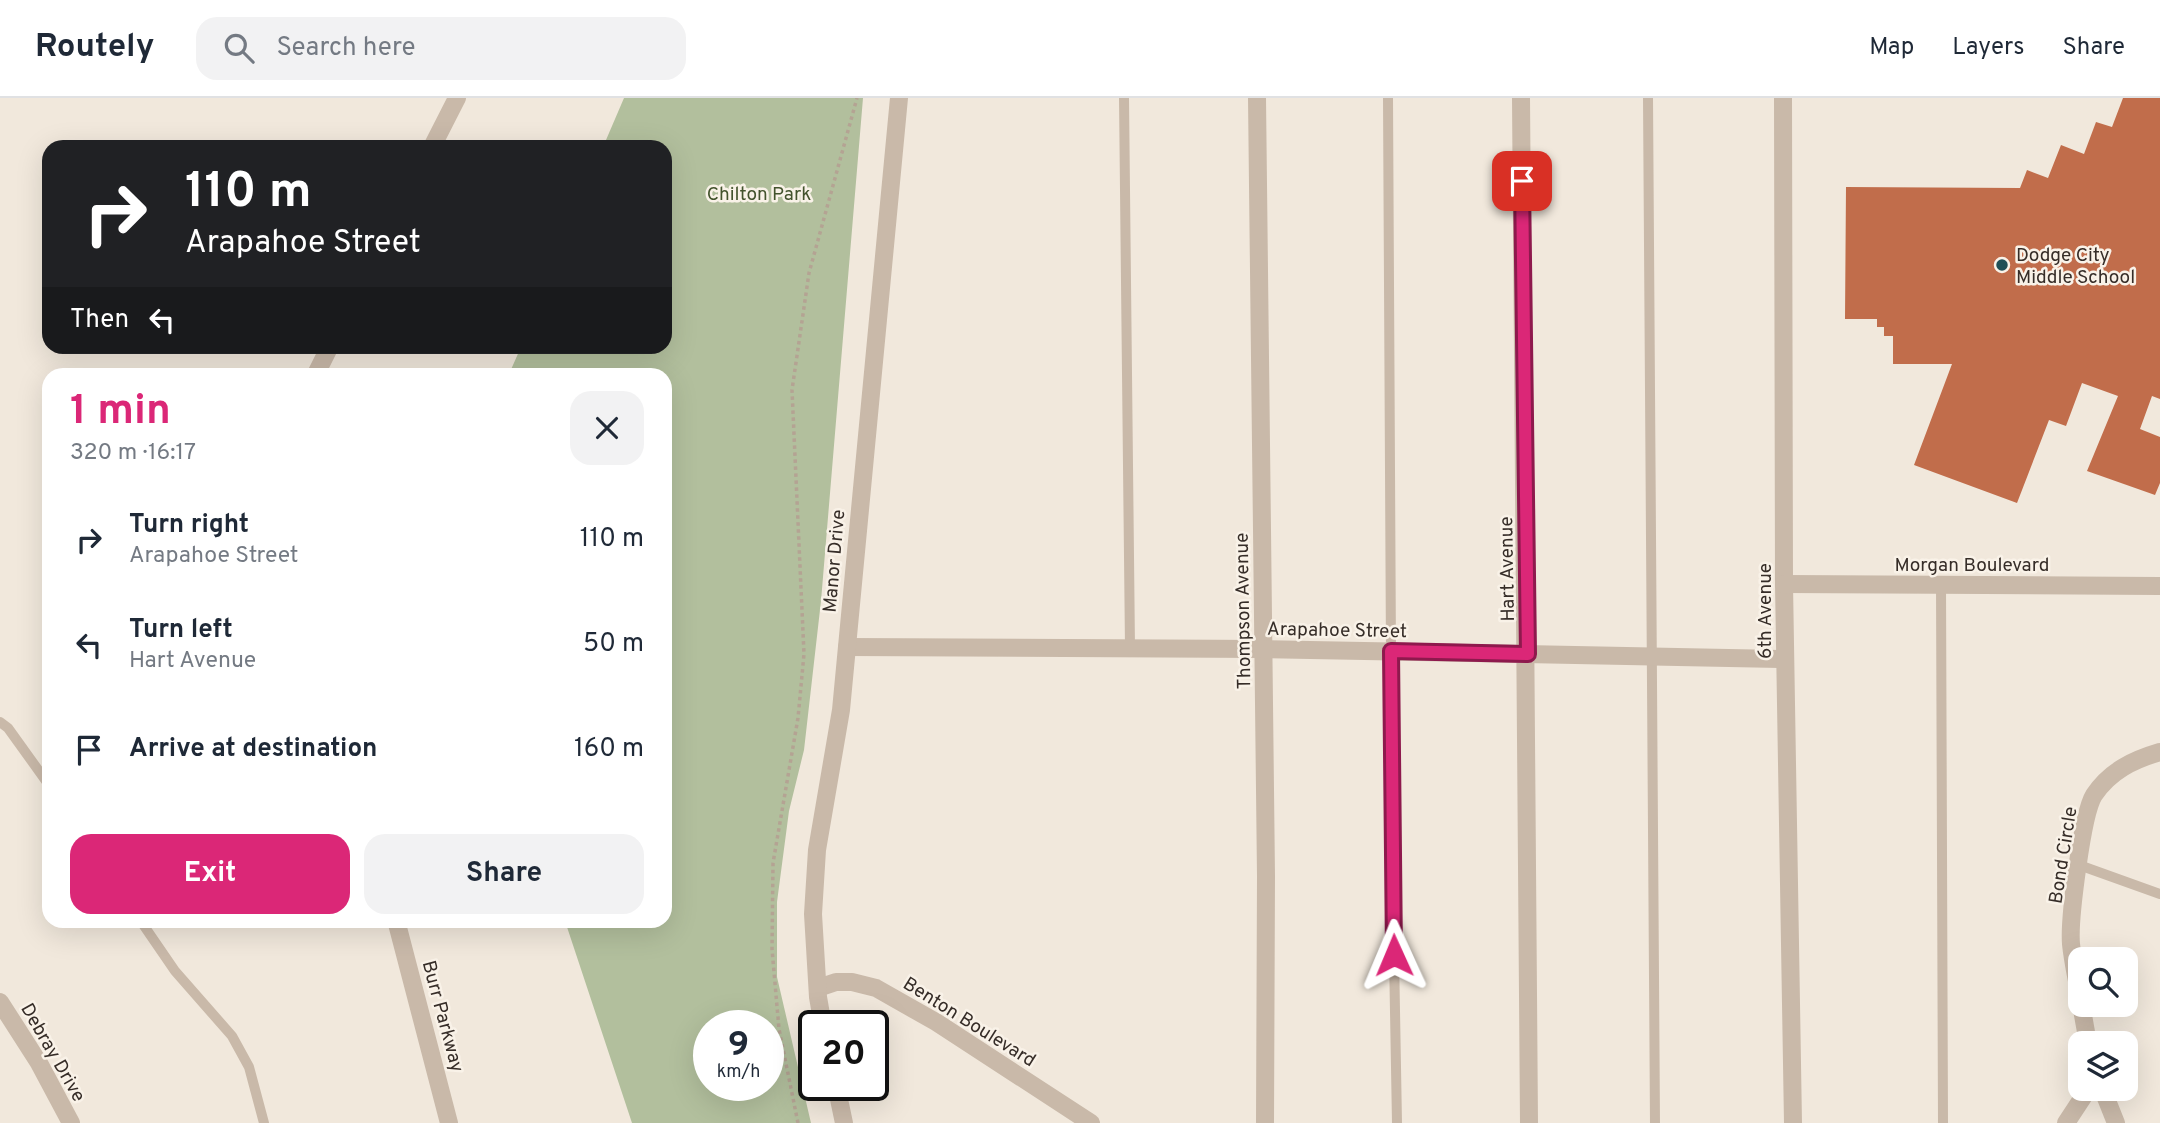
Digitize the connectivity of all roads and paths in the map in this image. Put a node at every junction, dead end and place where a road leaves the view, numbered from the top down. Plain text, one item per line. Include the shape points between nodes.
1 (457, 98) edge
2 (858, 98) edge
3 (899, 98) edge
4 (1124, 98) edge
5 (1257, 98) edge
6 (1388, 98) edge
7 (1521, 98) edge
8 (1648, 98) edge
9 (1783, 98) edge
10 (436, 140) edge
11 (1784, 584) junction
12 (1941, 584) junction
13 (2160, 586) edge
14 (847, 648) junction
15 (1130, 648) junction
16 (1263, 649) junction
17 (1391, 651) junction
18 (1528, 654) junction
19 (1653, 657) junction
20 (1785, 659) junction
21 (0, 722) edge
22 (2160, 752) edge
23 (42, 775) edge
24 (2079, 865) junction
25 (2160, 894) edge
26 (145, 928) edge
27 (398, 928) edge
28 (2072, 947) edge
29 (818, 988) junction
30 (0, 1002) edge
31 (821, 1010) edge
32 (839, 1101) edge
33 (2080, 1101) edge
34 (2107, 1101) edge
35 (71, 1123) edge
36 (264, 1123) edge
37 (449, 1123) edge
38 (797, 1123) edge
39 (844, 1123) edge
40 (1091, 1123) edge
41 (1265, 1123) edge
42 (1397, 1123) edge
43 (1530, 1123) edge
44 (1655, 1123) edge
45 (1793, 1123) edge
46 (1943, 1123) edge
47 (2066, 1123) edge
48 (2116, 1123) edge

1 - 10 street
2 - 38 path via 809,274 792,390 804,654 773,863 772,948 779,1029
3 - 14 street, Manor Drive
4 - 15 lane
5 - 16 street, Thompson Avenue
6 - 17 lane
7 - 18 street, Hart Avenue
8 - 19 lane
9 - 11 street, 6th Avenue
11 - 12 street, Morgan Boulevard
11 - 20 street, 6th Avenue
12 - 13 street, Morgan Boulevard
12 - 46 lane
14 - 15 street, Arapahoe Street
14 - 29 street, Manor Drive via 817,850 813,914
15 - 16 street, Arapahoe Street
16 - 17 street, Arapahoe Street
16 - 41 street, Thompson Avenue
17 - 18 street, Arapahoe Street
17 - 42 lane
18 - 19 street, Arapahoe Street
18 - 43 street, Hart Avenue
19 - 20 street, Arapahoe Street
19 - 44 lane
20 - 45 street, 6th Avenue
21 - 23 lane
22 - 24 street, Bond Circle via 2136,759 2111,775 2092,797
24 - 25 lane
24 - 28 street, Bond Circle
26 - 36 lane via 175,971 232,1037 249,1067
27 - 37 street, Burr Parkway
29 - 31 street, Manor Drive
29 - 40 street, Benton Boulevard via 852,982 876,988
30 - 35 street, Debray Drive
32 - 39 street
33 - 47 street
34 - 48 street

